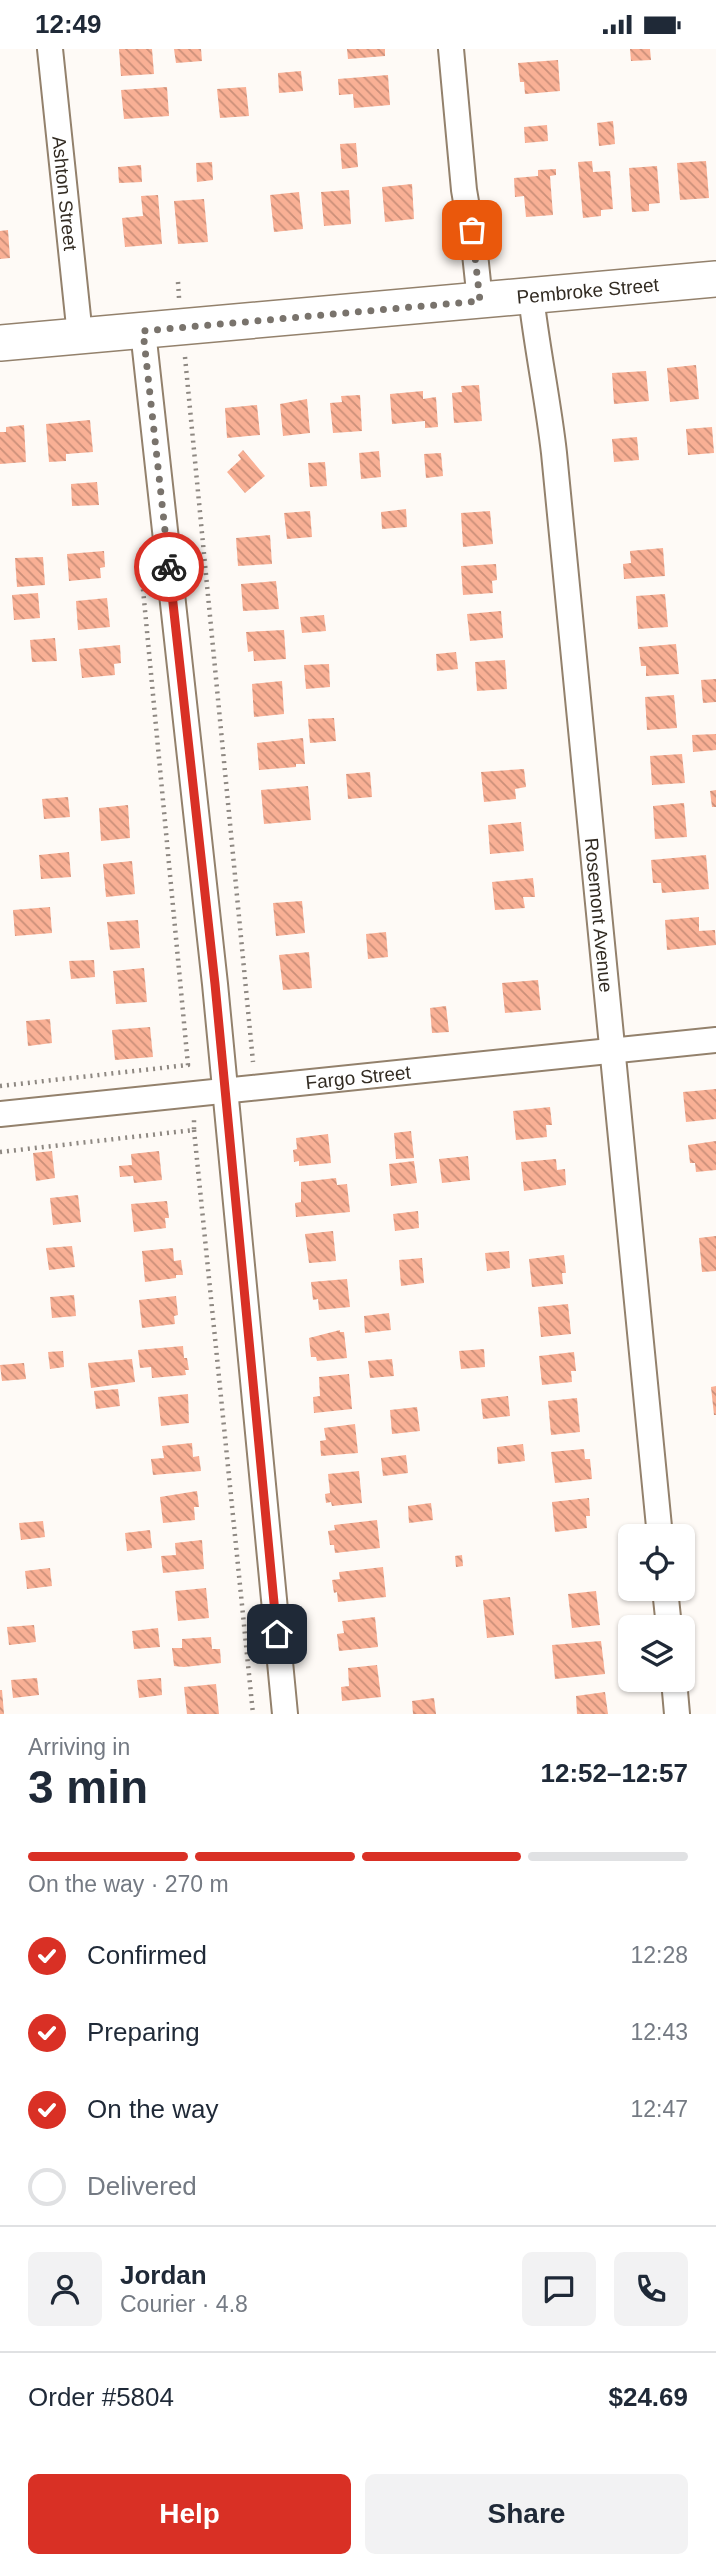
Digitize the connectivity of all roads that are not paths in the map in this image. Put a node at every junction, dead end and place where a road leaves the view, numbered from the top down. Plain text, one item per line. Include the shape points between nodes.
1 (50, 49) edge
2 (451, 49) edge
3 (716, 279) edge
4 (531, 296) junction
5 (480, 301) junction
6 (143, 331) junction
7 (80, 336) junction
8 (0, 343) edge
9 (716, 1040) edge
10 (612, 1051) junction
11 (225, 1091) junction
12 (0, 1115) edge
13 (659, 1524) edge
14 (675, 1692) edge
15 (285, 1714) edge
16 (677, 1714) edge

1 - 7 street, Ashton Street
2 - 5 street
3 - 4 street, Pembroke Street
4 - 5 street, Pembroke Street
4 - 10 street, Rosemont Avenue via 554,453
5 - 6 street, Pembroke Street
6 - 7 street, Pembroke Street
6 - 11 street
7 - 8 street, Pembroke Street
9 - 10 street, Fargo Street
10 - 11 street, Fargo Street
10 - 13 street, Rosemont Avenue
11 - 12 street, Fargo Street
11 - 15 street
14 - 16 street

